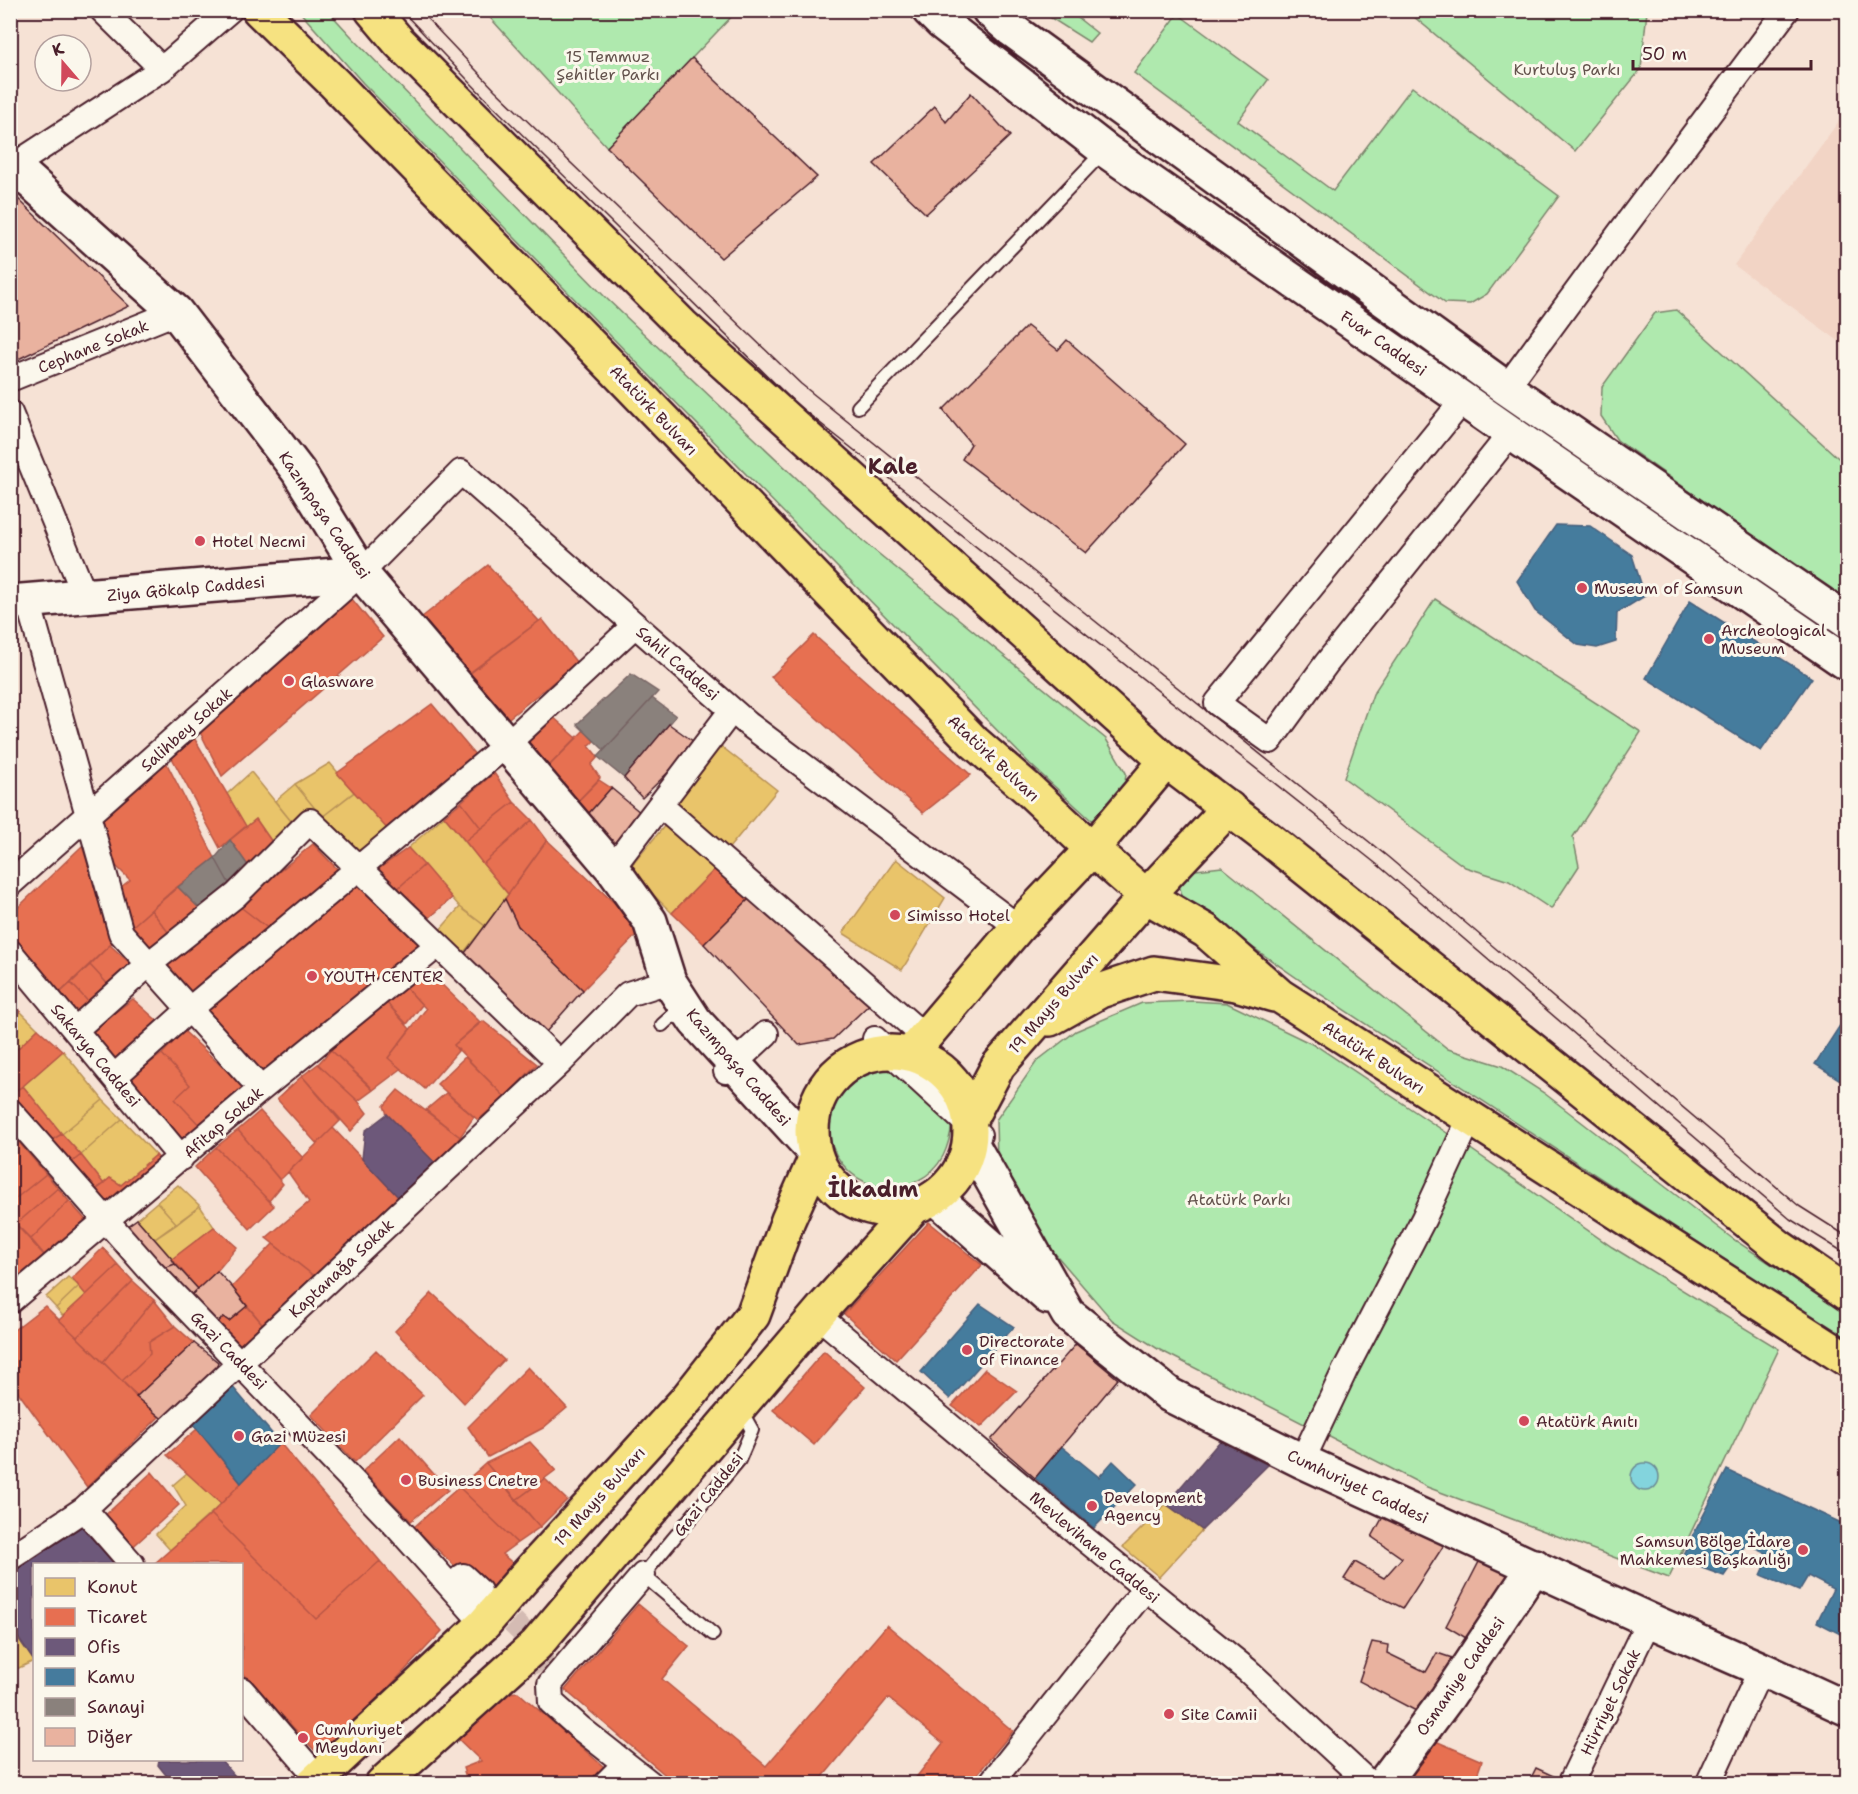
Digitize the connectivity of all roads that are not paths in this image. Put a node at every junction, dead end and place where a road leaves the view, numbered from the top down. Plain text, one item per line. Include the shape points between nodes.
1 (102, 10) edge
2 (230, 10) edge
3 (259, 10) edge
4 (372, 10) edge
5 (929, 10) edge
6 (989, 10) edge
7 (1786, 10) edge
8 (162, 69) junction
9 (1105, 150) junction
10 (12, 166) edge
11 (176, 312) junction
12 (10, 379) edge
13 (1506, 388) junction
14 (1464, 399) junction
15 (858, 407) dead end
16 (10, 413) edge
17 (1511, 433) junction
18 (361, 573) junction
19 (85, 596) junction
20 (19, 602) edge
21 (1848, 622) edge
22 (635, 625) junction
23 (1848, 664) edge
24 (732, 710) junction
25 (506, 745) junction
26 (1166, 761) junction
27 (660, 805) junction
28 (1229, 808) junction
29 (88, 815) junction
30 (1092, 849) junction
31 (358, 868) junction
32 (612, 868) junction
33 (10, 884) edge
34 (1146, 896) junction
35 (1018, 927) junction
36 (438, 945) junction
37 (10, 952) edge
38 (149, 964) junction
39 (669, 981) junction
40 (1280, 996) junction
41 (190, 1009) junction
42 (695, 1021) junction
43 (662, 1025) dead end
44 (1032, 1028) junction
45 (75, 1030) junction
46 (900, 1045) junction
47 (744, 1054) junction
48 (560, 1063) junction
49 (114, 1077) junction
50 (261, 1089) junction
51 (10, 1111) edge
52 (812, 1115) junction
53 (1470, 1118) junction
54 (973, 1131) junction
55 (814, 1154) junction
56 (181, 1158) junction
57 (925, 1202) junction
58 (106, 1220) junction
59 (1848, 1294) edge
60 (10, 1301) edge
61 (1068, 1314) junction
62 (817, 1315) junction
63 (1848, 1360) edge
64 (242, 1363) junction
65 (739, 1407) junction
66 (1302, 1461) junction
67 (84, 1509) junction
68 (10, 1558) edge
69 (131, 1563) edge
70 (1535, 1566) junction
71 (643, 1575) junction
72 (452, 1586) junction
73 (1145, 1589) junction
74 (479, 1591) tunnel mouth
75 (1649, 1620) junction
76 (484, 1624) junction
77 (713, 1634) dead end
78 (1761, 1669) junction
79 (243, 1691) edge
80 (1848, 1709) edge
81 (625, 1764) junction
82 (315, 1781) edge
83 (382, 1784) edge
84 (606, 1784) edge
85 (651, 1784) edge
86 (990, 1784) edge
87 (1370, 1784) edge
88 (1383, 1784) edge
89 (1570, 1784) edge
90 (1708, 1784) edge

1 - 8 street
2 - 8 street
3 - 30 main road, Atatürk Bulvarı via 616,371 974,742
4 - 26 main road via 407,51 682,325
5 - 9 main road, Fuar Caddesi
6 - 13 main road, Fuar Caddesi
7 - 13 street
8 - 10 street
9 - 14 main road, Fuar Caddesi
9 - 15 lane
10 - 11 main road, Kazımpaşa Caddesi
11 - 12 street, Cephane Sokak
11 - 18 main road, Kazımpaşa Caddesi via 298,471
13 - 21 main road, Fuar Caddesi
14 - 17 main road, Fuar Caddesi
14 - 17 street via 1217,703 1270,741 1326,664
16 - 19 street
17 - 23 main road, Fuar Caddesi
18 - 19 main road, Ziya Gökalp Caddesi
18 - 22 street, Sahil Caddesi via 462,472
18 - 25 main road, Kazımpaşa Caddesi
18 - 29 street, Salihbey Sokak
19 - 20 main road, Ziya Gökalp Caddesi
20 - 29 street
22 - 24 street, Sahil Caddesi
22 - 25 street
24 - 27 street
24 - 35 street, Sahil Caddesi
25 - 31 street
25 - 32 main road, Kazımpaşa Caddesi
26 - 28 main road
26 - 30 main road
27 - 32 street
27 - 46 street
28 - 34 main road, 19 Mayıs Bulvarı
28 - 59 main road via 1778,1246
29 - 33 street, Salihbey Sokak
29 - 38 street via 121,933
30 - 34 main road, Atatürk Bulvarı
30 - 35 main road
31 - 36 street
31 - 38 street via 310,821 236,895
31 - 41 street
32 - 39 main road, Kazımpaşa Caddesi via 650,921
34 - 40 main road, Atatürk Bulvarı via 1206,931
34 - 44 main road, 19 Mayıs Bulvarı
35 - 46 main road
36 - 48 street
36 - 50 street, Afitap Sokak
37 - 45 street, Sakarya Caddesi
38 - 41 street
38 - 45 street
39 - 42 main road, Kazımpaşa Caddesi
39 - 47 main road, Kazımpaşa Caddesi via 717,1011
39 - 48 street, Kaptanağa Sokak via 628,994
40 - 44 main road via 1236,984 1154,973 1100,991
40 - 53 main road, Atatürk Bulvarı
41 - 49 street
41 - 50 street
42 - 43 lane via 672,1016
42 - 47 main road, Kazımpaşa Caddesi
44 - 54 main road, 19 Mayıs Bulvarı via 998,1066
45 - 49 street, Sakarya Caddesi
46 - 52 main road via 860,1057 838,1070 821,1090
46 - 54 main road via 950,1077 963,1096
47 - 52 main road, Kazımpaşa Caddesi
47 - 55 main road, Kazımpaşa Caddesi
48 - 64 street, Kaptanağa Sokak
49 - 56 street, Sakarya Caddesi
50 - 56 street, Afitap Sokak
51 - 58 street, Gazi Caddesi
52 - 55 main road
53 - 63 main road, Atatürk Bulvarı
53 - 66 street
54 - 57 main road via 964,1162 952,1182
54 - 61 main road, Cumhuriyet Caddesi
55 - 57 main road via 823,1174 840,1193 863,1206 888,1210
55 - 76 main road, 19 Mayıs Bulvarı via 753,1315 686,1400
56 - 58 street, Afitap Sokak
57 - 61 main road
57 - 62 main road
58 - 60 street, Afitap Sokak
58 - 64 street, Gazi Caddesi
61 - 66 main road, Cumhuriyet Caddesi via 1170,1395
62 - 65 main road
62 - 73 street, Mevlevihane Caddesi
64 - 67 street, Kaptanağa Sokak
64 - 72 street, Gazi Caddesi
65 - 71 lane, Gazi Caddesi via 752,1430 738,1460
65 - 83 main road via 536,1645
66 - 70 main road, Cumhuriyet Caddesi
67 - 68 street, Kaptanağa Sokak
67 - 69 street
70 - 75 main road, Cumhuriyet Caddesi
70 - 88 main road, Osmaniye Caddesi via 1447,1698
71 - 77 lane
71 - 81 street, Gazi Caddesi via 549,1684 551,1702
72 - 74 street via 463,1576
72 - 76 street, Gazi Caddesi
73 - 86 street
73 - 87 street, Mevlevihane Caddesi via 1247,1670
75 - 78 main road, Cumhuriyet Caddesi
75 - 89 street, Hürriyet Sokak
76 - 82 main road, 19 Mayıs Bulvarı
78 - 80 main road, Cumhuriyet Caddesi
78 - 90 street
79 - 82 street
81 - 84 street
81 - 85 street, Gazi Caddesi

